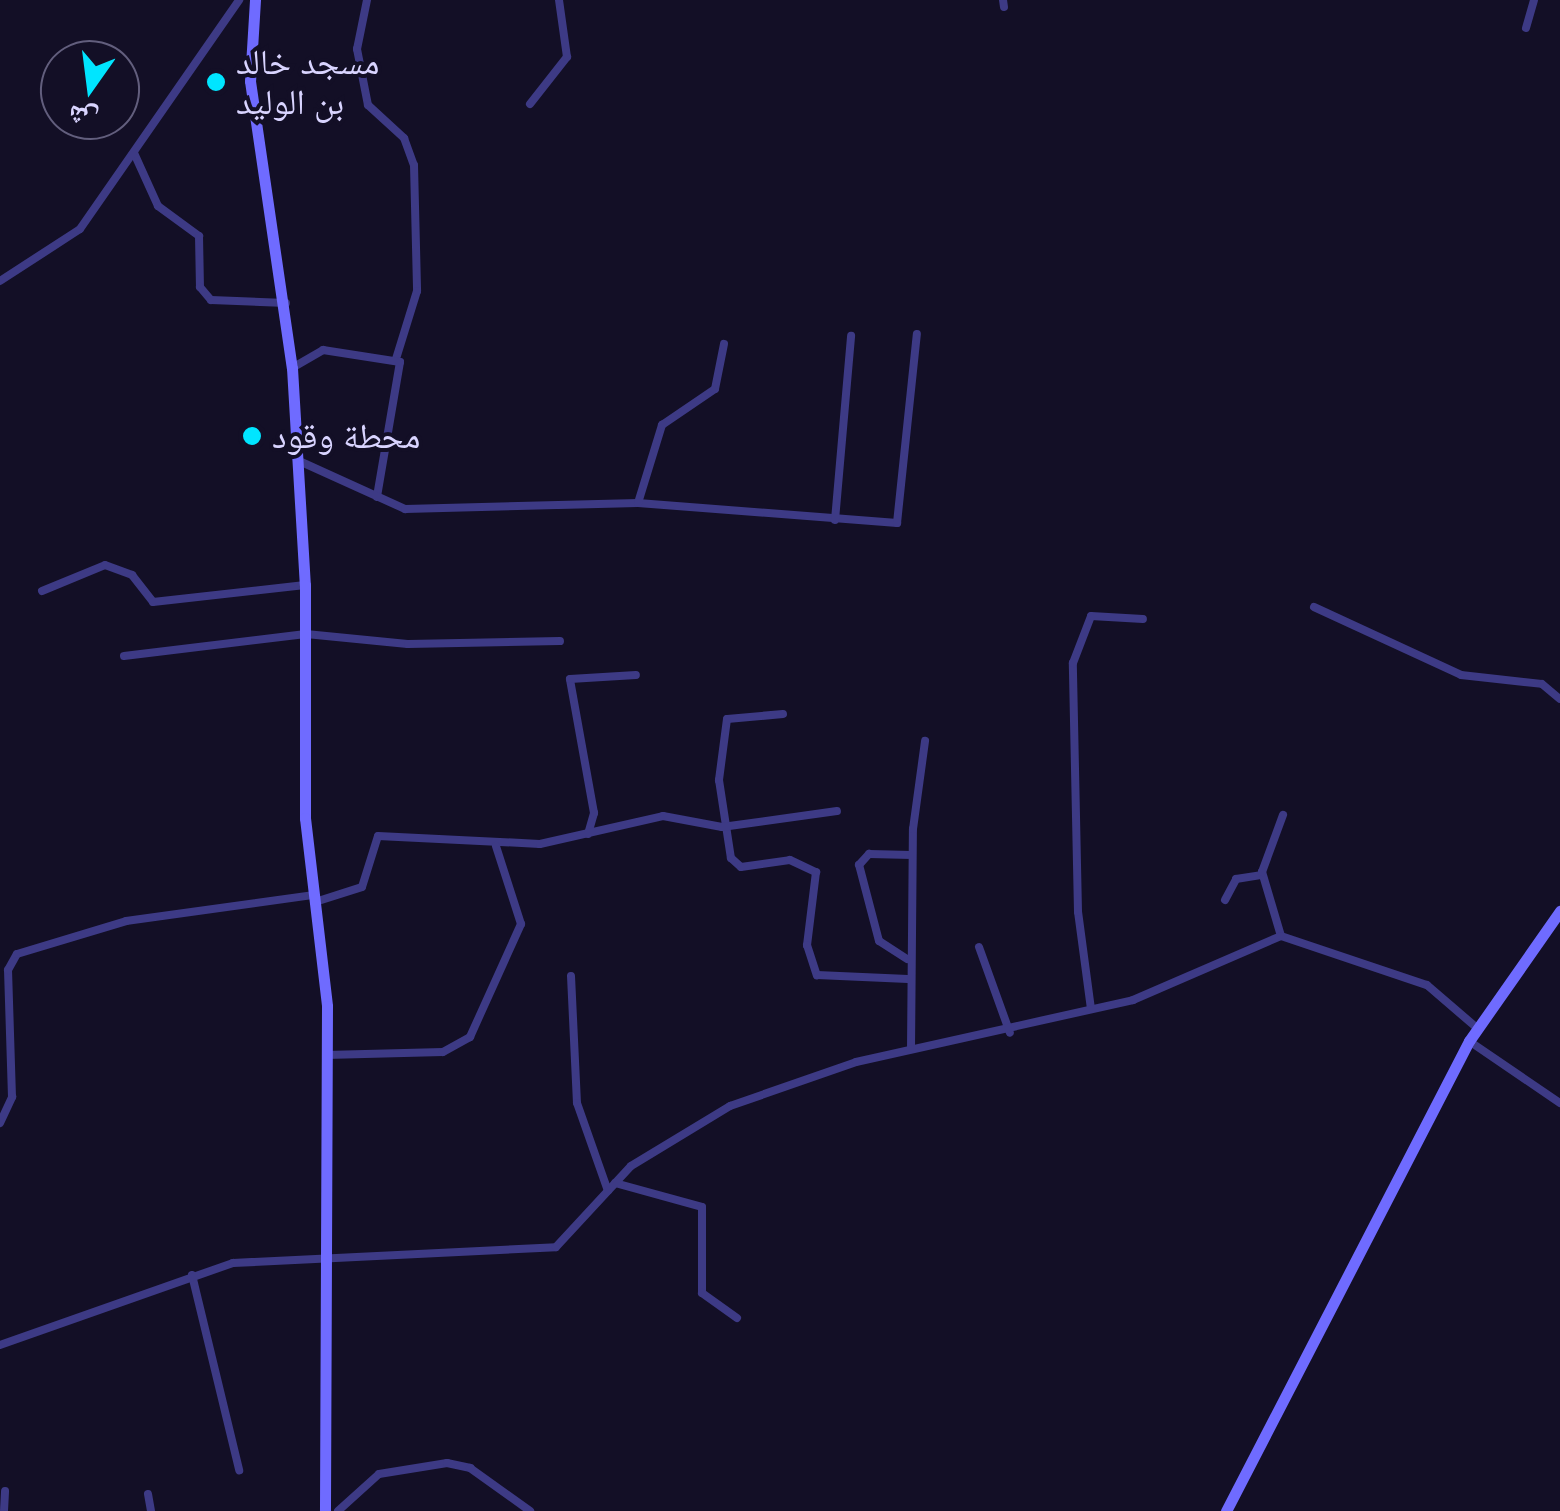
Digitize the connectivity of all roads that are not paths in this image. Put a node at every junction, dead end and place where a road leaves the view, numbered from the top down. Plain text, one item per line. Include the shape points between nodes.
1 (239, 0) edge
2 (255, 0) edge
3 (367, 0) edge
4 (558, 0) edge
5 (1534, 0) edge
6 (1526, 28) dead end
7 (530, 104) dead end
8 (134, 153) junction
9 (0, 281) edge
10 (286, 303) junction
11 (918, 334) dead end
12 (851, 336) dead end
13 (724, 344) dead end
14 (396, 359) junction
15 (292, 368) junction
16 (297, 460) junction
17 (377, 497) junction
18 (638, 502) junction
19 (834, 520) junction
20 (306, 585) junction
21 (42, 591) dead end
22 (1314, 608) dead end
23 (1143, 619) dead end
24 (306, 634) junction
25 (560, 641) dead end
26 (124, 656) dead end
27 (636, 675) dead end
28 (1560, 698) edge
29 (782, 714) dead end
30 (924, 741) dead end
31 (837, 811) dead end
32 (1283, 815) dead end
33 (722, 827) junction
34 (588, 834) junction
35 (496, 846) junction
36 (912, 855) junction
37 (1262, 875) junction
38 (314, 898) junction
39 (1225, 900) dead end
40 (1560, 911) edge
41 (1281, 936) junction
42 (979, 946) dead end
43 (908, 959) junction
44 (570, 976) dead end
45 (908, 979) junction
46 (1091, 1009) junction
47 (1477, 1028) junction
48 (1010, 1033) junction
49 (1469, 1041) junction
50 (911, 1049) junction
51 (326, 1055) junction
52 (1560, 1104) edge
53 (0, 1123) edge
54 (615, 1183) junction
55 (608, 1191) junction
56 (326, 1261) junction
57 (192, 1276) junction
58 (737, 1318) dead end
59 (0, 1345) edge
60 (239, 1470) dead end
61 (5, 1491) dead end
62 (148, 1494) dead end
63 (4, 1511) edge
64 (151, 1511) edge
65 (325, 1511) edge
66 (338, 1511) edge
67 (530, 1511) edge
68 (1226, 1511) edge

1 - 8 street
2 - 10 street via 250,81
3 - 14 street via 357,48 370,114 404,138 414,165 416,291
4 - 7 street via 566,57
5 - 6 street
8 - 9 street via 80,229
8 - 10 street via 158,206 199,236 200,288 211,300
10 - 15 street
11 - 19 street via 900,519
12 - 19 street
13 - 18 street via 715,389 662,425
14 - 15 street via 315,351
14 - 17 street via 404,369
15 - 16 street
16 - 17 street
16 - 20 street
17 - 18 street via 405,508
18 - 19 street
20 - 21 street via 153,602 132,575 105,565
20 - 24 street
22 - 28 street via 1461,675 1542,684
23 - 46 street via 1091,616 1075,653 1078,912
24 - 25 street via 408,644
24 - 26 street
24 - 38 street via 302,757
27 - 34 street via 570,679 594,814
29 - 33 street via 727,719
30 - 36 street
31 - 33 street
32 - 37 street
33 - 34 street via 663,816
33 - 45 street via 736,866 790,860 816,872 807,945 818,975
34 - 35 street
35 - 38 street via 378,836 362,888
35 - 51 street via 521,924 470,1037 442,1052
36 - 43 street
36 - 43 street via 870,854 858,865 879,940
37 - 39 street via 1236,879
37 - 41 street
38 - 51 street
38 - 53 street via 97,927 16,954 8,974 14,1084
40 - 47 street
41 - 46 street via 1148,995
41 - 47 street via 1427,985
42 - 48 street
43 - 45 street
44 - 55 street via 577,1103
45 - 50 street
46 - 48 street
47 - 49 street
48 - 50 street
49 - 52 street
49 - 68 street
50 - 54 street via 730,1106
51 - 56 street
54 - 55 street
54 - 58 street via 705,1210 702,1293
55 - 56 street via 556,1247
56 - 57 street via 233,1263
56 - 65 street
57 - 59 street
57 - 60 street
61 - 63 street
62 - 64 street
66 - 67 street via 379,1474 446,1463 470,1468

